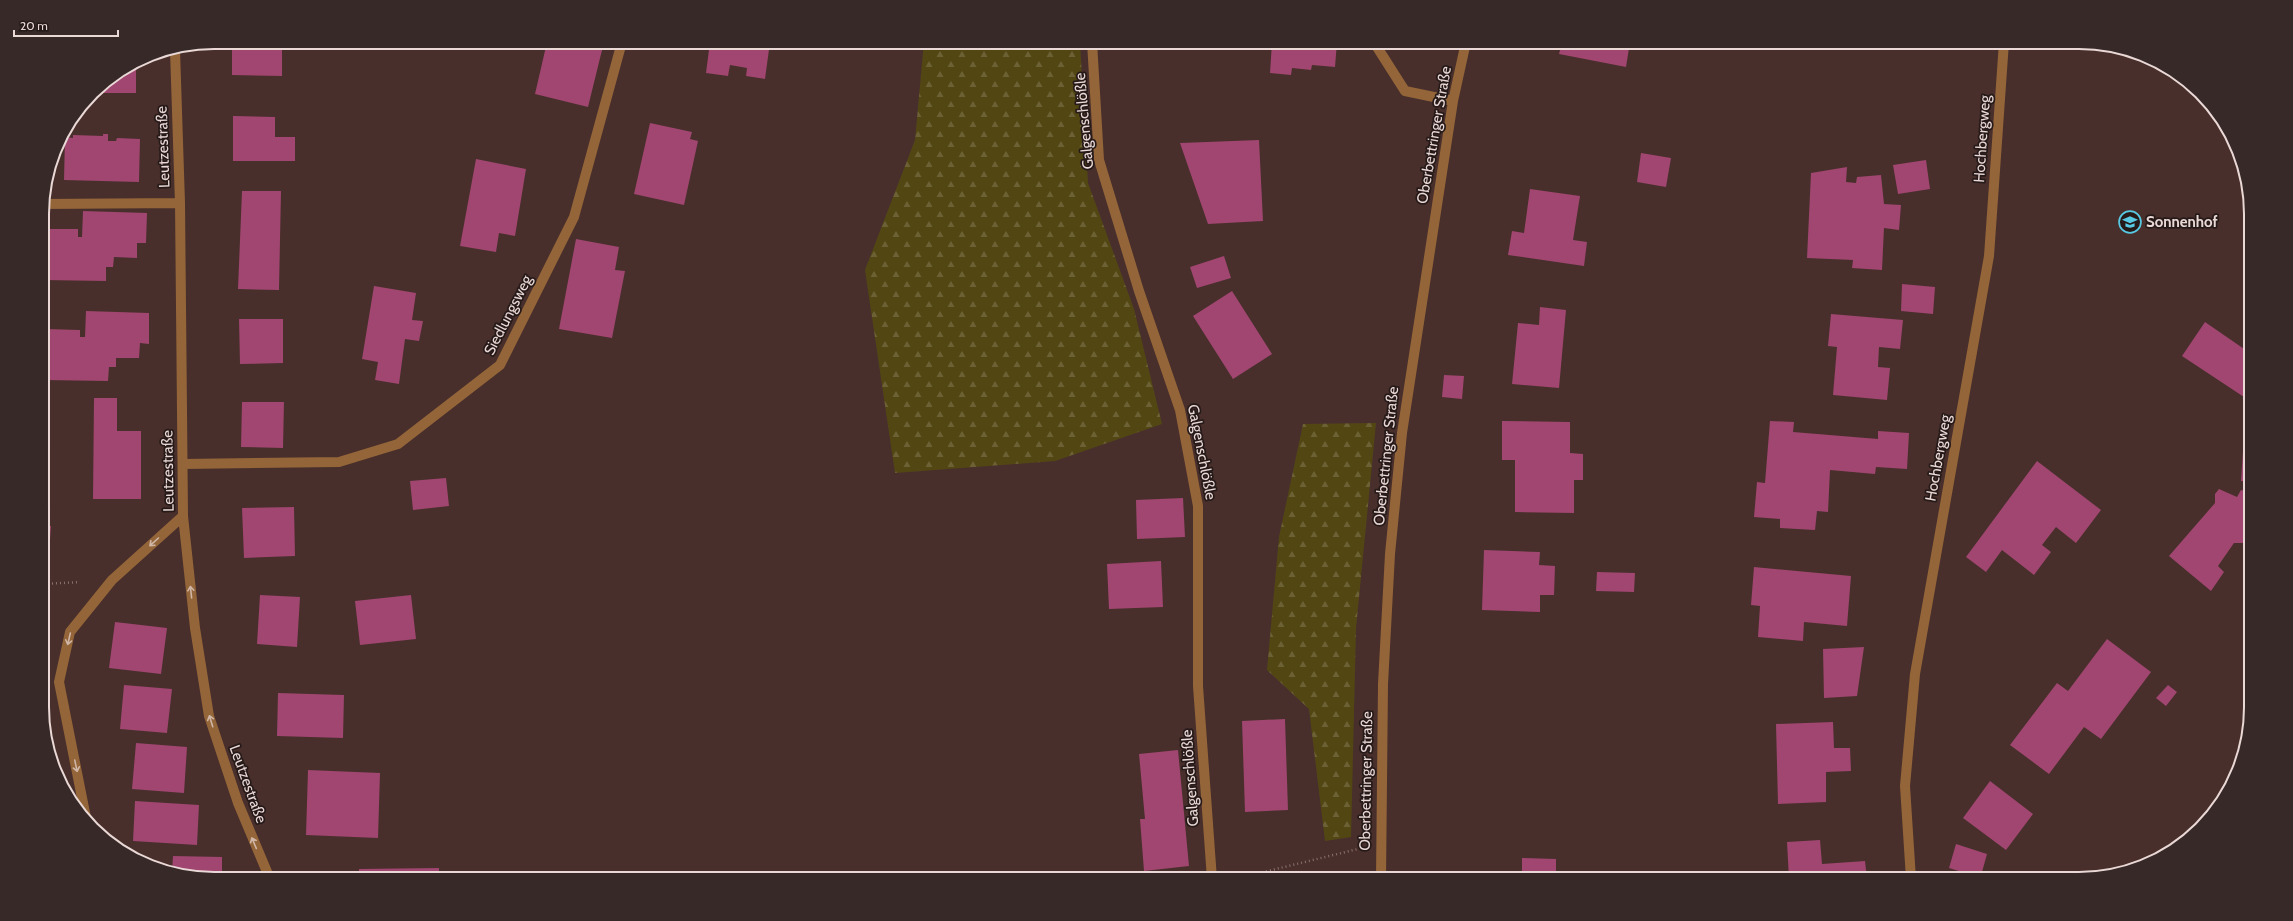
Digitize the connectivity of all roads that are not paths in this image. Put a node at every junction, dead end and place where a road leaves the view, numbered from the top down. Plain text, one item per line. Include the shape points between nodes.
1 (620, 49) edge
2 (1092, 49) edge
3 (1378, 49) edge
4 (1464, 49) edge
5 (2004, 49) edge
6 (175, 54) edge
7 (1453, 101) junction
8 (180, 203) junction
9 (49, 204) edge
10 (183, 464) junction
11 (183, 516) junction
12 (86, 811) edge
13 (267, 872) edge
14 (1211, 872) edge
15 (1381, 872) edge
16 (1911, 872) edge

1 - 10 street, Siedlungsweg via 574,217 500,365 398,444 339,462
2 - 14 street, Galgenschlößle via 1099,160 1139,291 1180,410 1198,506 1198,686
3 - 7 street via 1405,91
4 - 7 street, Oberbettringer Straße
5 - 16 street, Hochbergweg via 1989,256 1915,674 1905,786
6 - 8 street, Leutzestraße
7 - 15 street, Oberbettringer Straße via 1402,433 1390,554 1383,676
8 - 9 street
8 - 10 street, Leutzestraße
10 - 11 street, Leutzestraße
11 -> 12 street via 112,580 70,632 59,682
13 -> 11 street, Leutzestraße via 238,803 209,716 195,628

